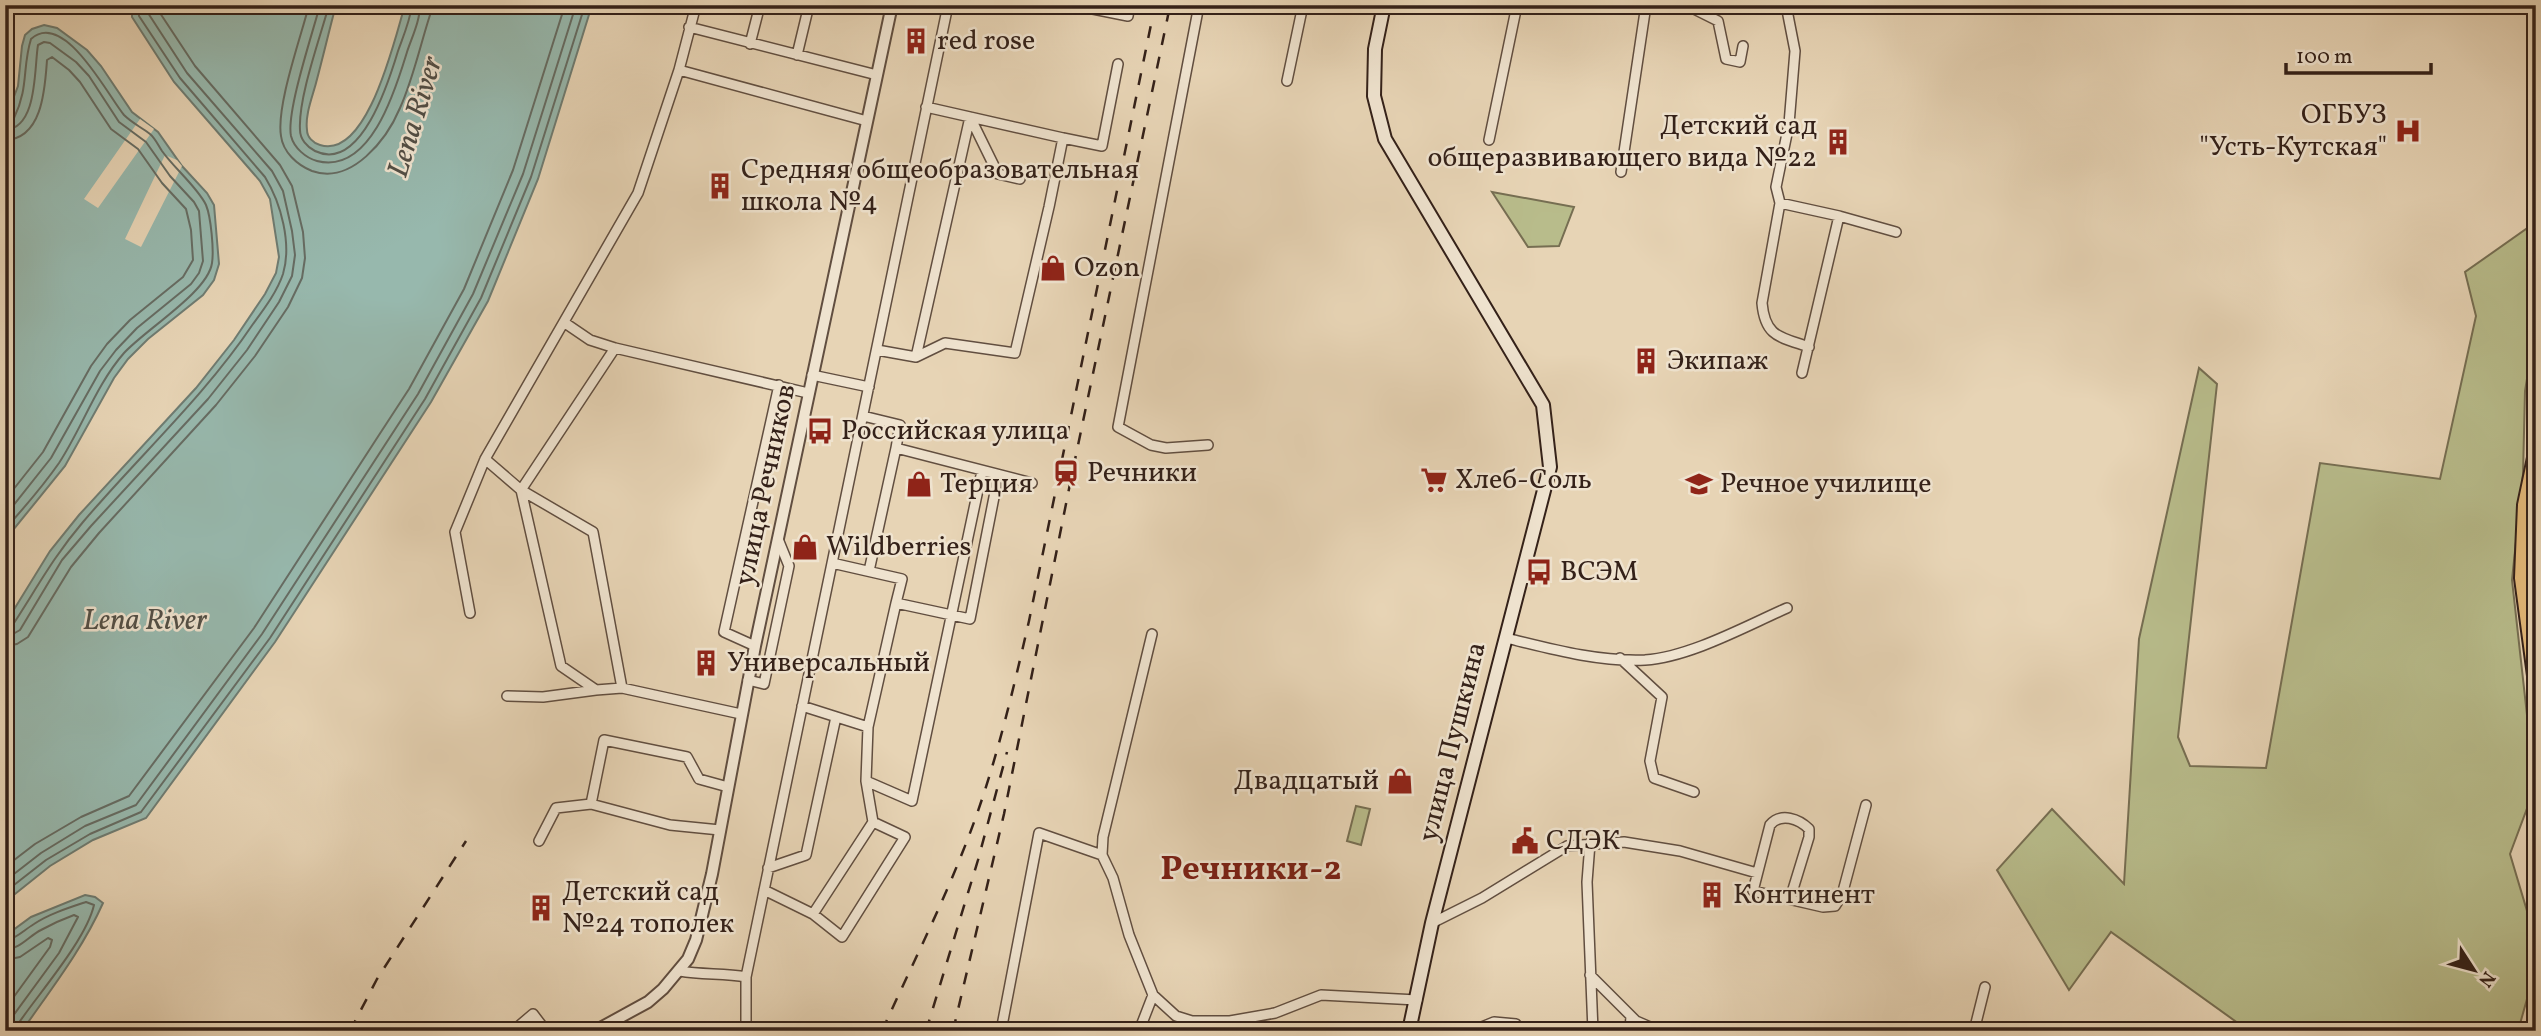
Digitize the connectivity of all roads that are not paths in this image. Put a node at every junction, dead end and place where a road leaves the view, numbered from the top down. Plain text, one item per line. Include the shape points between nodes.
1 (696, 5) edge
2 (760, 5) edge
3 (809, 5) edge
4 (948, 5) edge
5 (1094, 5) edge
6 (1130, 5) edge
7 (1199, 5) edge
8 (1304, 5) edge
9 (1384, 5) edge
10 (1517, 5) edge
11 (1646, 5) edge
12 (1686, 5) edge
13 (1786, 5) edge
14 (889, 6) edge
15 (690, 27) junction
16 (750, 44) junction
17 (1743, 46) dead end
18 (797, 55) junction
19 (1118, 64) dead end
20 (679, 70) junction
21 (877, 75) junction
22 (1287, 81) dead end
23 (926, 107) junction
24 (970, 117) junction
25 (867, 121) junction
26 (1063, 138) junction
27 (1489, 140) dead end
28 (1621, 172) dead end
29 (1020, 179) dead end
30 (1780, 203) junction
31 (1839, 216) junction
32 (1896, 232) dead end
33 (565, 323) junction
34 (1809, 347) junction
35 (615, 348) junction
36 (877, 350) junction
37 (916, 357) junction
38 (1802, 373) dead end
39 (2536, 373) edge
40 (813, 374) junction
41 (779, 385) junction
42 (869, 387) junction
43 (808, 393) junction
44 (863, 416) junction
45 (2536, 434) edge
46 (1209, 445) dead end
47 (896, 448) junction
48 (2536, 453) edge
49 (485, 459) junction
50 (982, 471) junction
51 (996, 474) junction
52 (1032, 483) dead end
53 (521, 490) junction
54 (778, 538) junction
55 (832, 563) junction
56 (869, 571) junction
57 (896, 603) junction
58 (1787, 608) dead end
59 (470, 613) dead end
60 (951, 615) junction
61 (1152, 634) dead end
62 (1506, 638) junction
63 (755, 646) junction
64 (1620, 658) junction
65 (748, 680) junction
66 (2536, 683) edge
67 (622, 688) junction
68 (596, 690) junction
69 (507, 696) dead end
70 (802, 706) junction
71 (741, 714) junction
72 (836, 717) junction
73 (868, 727) junction
74 (866, 781) junction
75 (728, 787) junction
76 (1693, 792) dead end
77 (591, 804) junction
78 (1866, 805) dead end
79 (873, 822) junction
80 (720, 831) junction
81 (539, 841) dead end
82 (1590, 843) junction
83 (1102, 855) junction
84 (768, 869) junction
85 (1757, 873) junction
86 (764, 890) junction
87 (1790, 899) junction
88 (813, 914) junction
89 (1432, 923) junction
90 (680, 971) junction
91 (1590, 975) junction
92 (746, 977) junction
93 (1985, 987) dead end
94 (1153, 995) junction
95 (1417, 1000) junction
96 (1631, 1016) junction
97 (513, 1031) edge
98 (546, 1031) edge
99 (595, 1031) edge
100 (747, 1031) edge
101 (1002, 1031) edge
102 (1139, 1031) edge
103 (1409, 1031) edge
104 (1472, 1031) edge
105 (1520, 1031) edge
106 (1593, 1031) edge
107 (1630, 1031) edge
108 (1659, 1031) edge
109 (1974, 1031) edge

1 - 15 street
2 - 16 street
3 - 18 street
4 - 23 street
5 - 6 street via 1093,9 1128,16
7 - 46 street via 1118,427 1166,448
8 - 22 street
9 - 62 main road, улица Пушкина via 1375,50 1374,96 1385,139 1543,405 1550,467
10 - 27 street
11 - 28 street
12 - 17 street via 1718,20 1726,59 1740,62
13 - 30 street via 1795,51 1789,124 1776,187
14 - 21 street, улица Речников
15 - 16 street
15 - 20 street
16 - 18 street
18 - 21 street
19 - 26 street via 1102,146
20 - 25 street
20 - 33 street via 638,193
21 - 25 street, улица Речников
23 - 24 street
23 - 36 street
24 - 26 street
24 - 29 street via 998,174
24 - 37 street
25 - 40 street, улица Речников
26 - 37 street via 1015,353 945,343
30 - 31 street
30 - 34 street via 1762,303 1764,319 1773,334
31 - 32 street
31 - 34 street
33 - 35 street via 590,340
33 - 49 street
34 - 38 street
35 - 41 street
35 - 53 street
36 - 37 street
36 - 42 street
39 - 45 street via 2532,407
40 - 42 street
40 - 43 street, улица Речников
41 - 43 street
41 - 63 street via 724,632
42 - 44 street
43 - 54 street, улица Речников
44 - 47 street via 900,425
44 - 55 street
47 - 50 street
47 - 56 street
48 - 66 highway via 2525,505 2522,578
49 - 53 street
49 - 59 street via 455,532
50 - 51 street
50 - 60 street
51 - 52 street
51 - 60 street via 970,619
53 - 67 street via 593,531
53 - 68 street via 561,666
54 - 63 street, улица Речников
54 - 65 street via 789,566 764,684
55 - 56 street
55 - 70 street
56 - 57 street via 902,579
57 - 60 street
57 - 73 street
58 - 64 street via 1696,648 1646,660
60 - 74 street via 912,801
61 - 83 street via 1102,837
62 - 64 street via 1585,656
62 - 89 main road, улица Пушкина
63 - 65 street, улица Речников
64 - 76 street via 1662,697 1650,761 1654,778
65 - 71 street, улица Речников
67 - 68 street
67 - 71 street
68 - 69 street
70 - 72 street
70 - 84 street
71 - 75 street, улица Речников
72 - 73 street
72 - 84 street via 806,855
73 - 74 street
74 - 79 street
75 - 77 street via 699,779 687,757 604,740
75 - 80 street, улица Речников
77 - 80 street via 670,825
77 - 81 street via 556,808
78 - 87 street via 1840,902 1829,908
79 - 88 street
79 - 88 street via 905,837 842,937
80 - 90 street, улица Речников via 696,940
82 - 85 street via 1624,842 1680,851
82 - 89 street via 1567,846
82 - 91 street
83 - 94 street
83 - 101 street via 1039,833
84 - 86 street
85 - 87 street via 1753,891
85 - 87 street via 1775,819 1801,822 1809,836
86 - 88 street
86 - 92 street
89 - 95 main road, улица Пушкина
90 - 92 street
90 - 99 street, улица Речников via 648,1002
91 - 96 street
91 - 106 street
92 - 100 street
93 - 109 street
94 - 95 street via 1176,1016 1192,1021 1230,1021 1275,1013 1321,995
94 - 102 street
95 - 103 main road, улица Пушкина
96 - 107 street
96 - 108 street
97 - 98 street via 533,1014
104 - 105 street via 1493,1022 1516,1024

